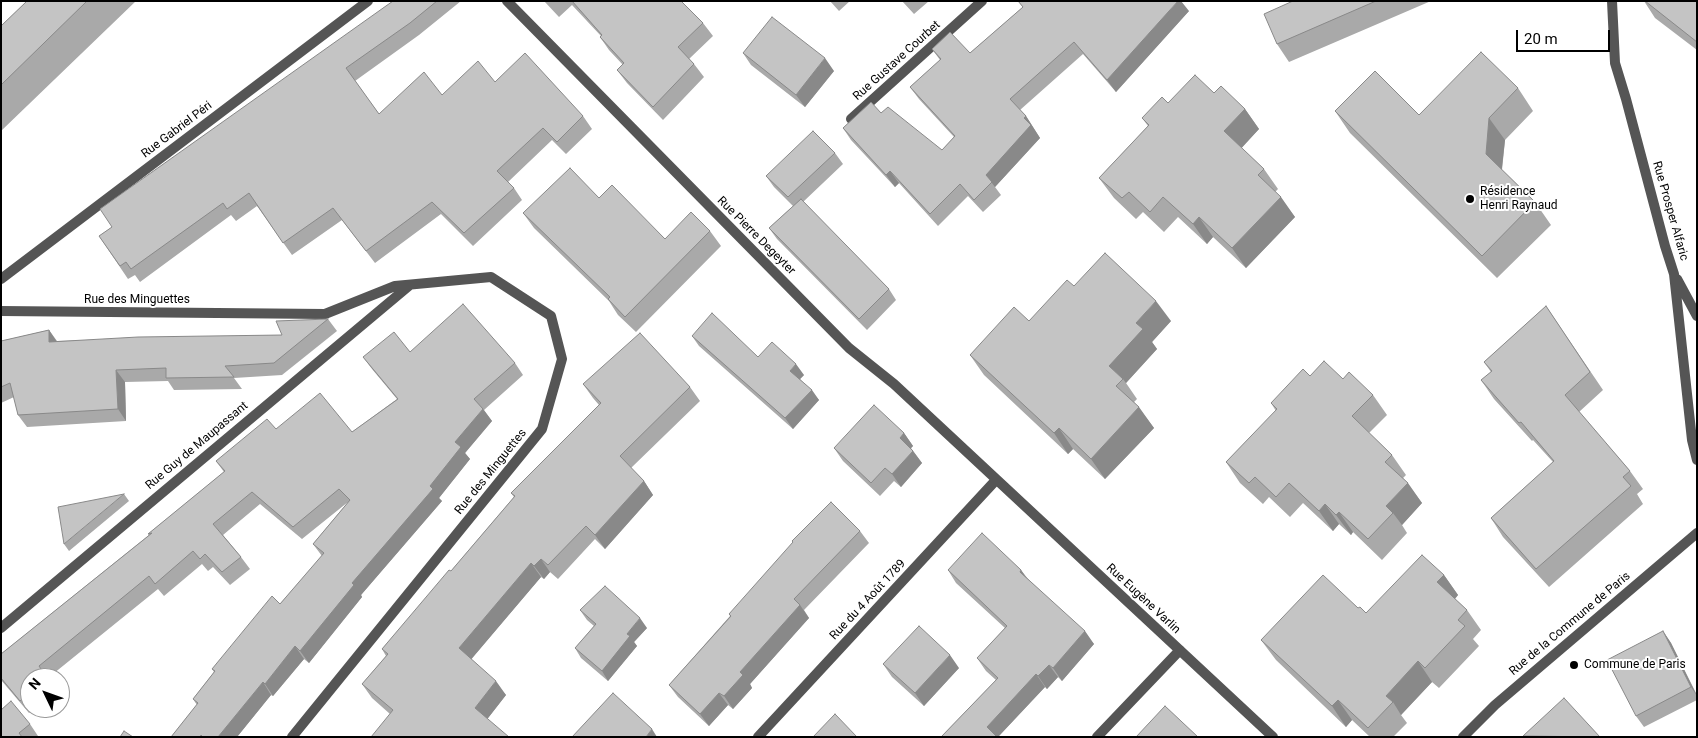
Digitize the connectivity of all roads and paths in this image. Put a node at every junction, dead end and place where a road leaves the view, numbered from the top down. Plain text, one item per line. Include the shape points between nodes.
1 (368, 1) edge
2 (507, 1) edge
3 (982, 1) edge
4 (1612, 1) edge
5 (851, 119) edge
6 (1674, 274) junction
7 (1, 279) edge
8 (410, 284) junction
9 (1, 311) edge
10 (1697, 316) edge
11 (1697, 460) edge
12 (996, 480) junction
13 (1697, 533) edge
14 (1, 628) edge
15 (1180, 650) junction
16 (292, 737) edge
17 (758, 737) edge
18 (1097, 737) edge
19 (1273, 737) edge
20 (1463, 737) edge

1 - 7 street, Rue Gabriel Péri
2 - 12 street, Rue Pierre Degeyter via 849,348 894,384
3 - 5 street, Rue Gustave Courbet
4 - 6 street, Rue Prosper Alfaric via 1615,63
6 - 10 street
6 - 11 street, Rue Prosper Alfaric via 1692,440
8 - 9 street, Rue des Minguettes via 395,286 325,314
8 - 14 street, Rue Guy de Maupassant
8 - 16 street, Rue des Minguettes via 490,277 551,316 562,358 542,429
12 - 15 street, Rue Eugène Varlin
12 - 17 street, Rue du 4 Août 1789
13 - 20 street, Rue de la Commune de Paris via 1495,705
15 - 18 street
15 - 19 street, Rue Eugène Varlin

